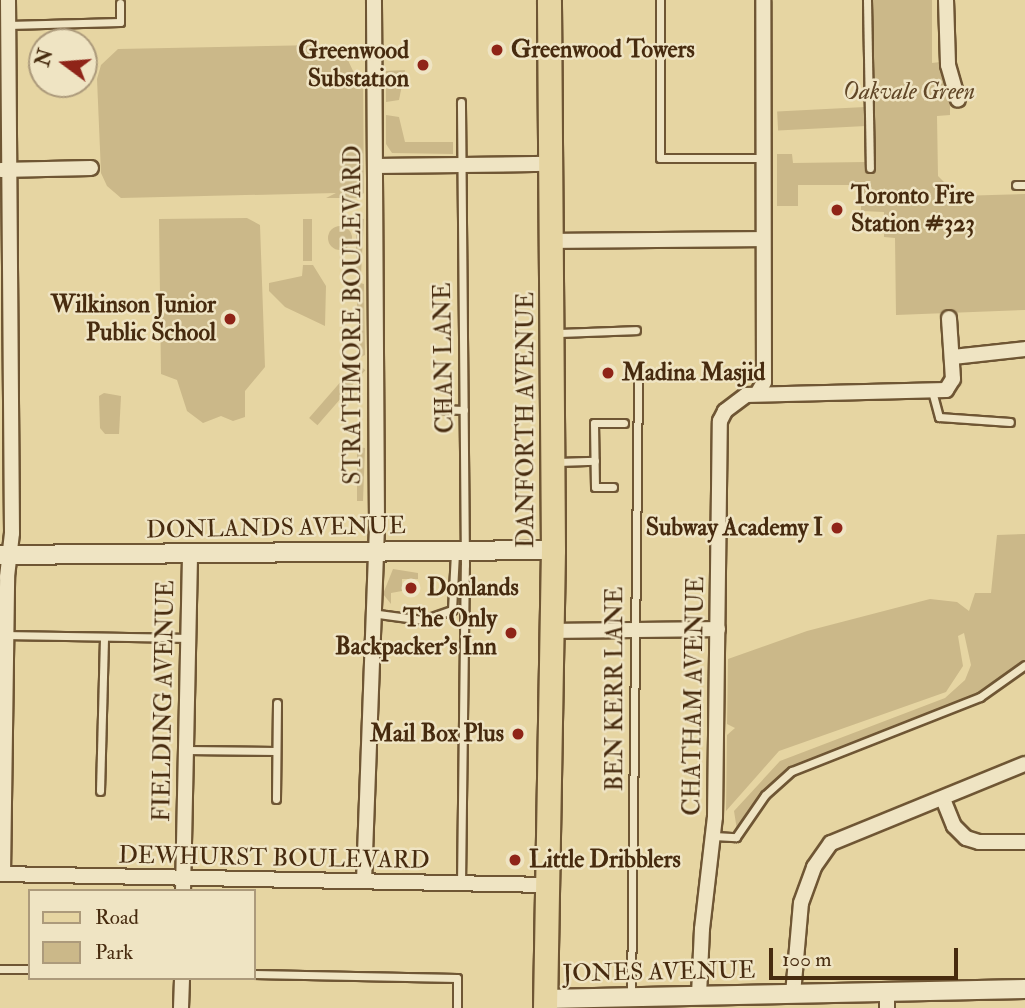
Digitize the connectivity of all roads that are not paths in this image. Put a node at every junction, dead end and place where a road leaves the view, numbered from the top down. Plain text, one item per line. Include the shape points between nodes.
1 (8, 0) edge
2 (374, 0) edge
3 (549, 0) edge
4 (660, 0) edge
5 (763, 0) edge
6 (867, 0) edge
7 (946, 0) edge
8 (120, 3) dead end
9 (8, 25) junction
10 (958, 100) dead end
11 (461, 102) dead end
12 (763, 158) junction
13 (550, 164) junction
14 (461, 165) junction
15 (375, 166) junction
16 (91, 168) dead end
17 (870, 168) dead end
18 (4, 170) edge
19 (763, 239) junction
20 (551, 241) junction
21 (948, 318) dead end
22 (636, 330) dead end
23 (552, 333) junction
24 (1025, 349) edge
25 (953, 357) junction
26 (638, 380) dead end
27 (939, 390) junction
28 (757, 394) junction
29 (438, 409) dead end
30 (464, 410) junction
31 (624, 422) dead end
32 (1010, 422) dead end
33 (595, 461) junction
34 (553, 462) junction
35 (613, 487) dead end
36 (460, 550) junction
37 (553, 550) junction
38 (373, 552) junction
39 (190, 554) junction
40 (4, 555) edge
41 (370, 613) junction
42 (718, 629) junction
43 (635, 630) junction
44 (552, 631) junction
45 (6, 635) junction
46 (104, 638) junction
47 (188, 638) junction
48 (1025, 665) edge
49 (277, 703) dead end
50 (184, 750) junction
51 (276, 751) junction
52 (1025, 764) edge
53 (100, 791) dead end
54 (276, 799) dead end
55 (943, 799) junction
56 (714, 836) junction
57 (1025, 842) edge
58 (2, 874) edge
59 (364, 881) junction
60 (461, 884) junction
61 (183, 885) edge
62 (547, 885) junction
63 (0, 969) edge
64 (28, 969) edge
65 (256, 974) edge
66 (182, 980) edge
67 (1025, 989) edge
68 (793, 994) junction
69 (699, 995) junction
70 (631, 998) junction
71 (887, 1000) edge
72 (722, 1001) edge
73 (546, 1003) edge
74 (181, 1008) edge
75 (457, 1008) edge

1 - 9 street
2 - 15 street, STRATHMORE BOULEVARD
3 - 13 main road, DANFORTH AVENUE
4 - 12 lane via 660,158
5 - 12 street
6 - 17 lane
7 - 10 street via 948,65
8 - 9 lane via 120,22
9 - 18 street
11 - 14 lane, CHAN LANE
12 - 19 street
13 - 14 street
13 - 20 main road, DANFORTH AVENUE
14 - 15 street
14 - 30 lane, CHAN LANE
15 - 38 street, STRATHMORE BOULEVARD
16 - 18 street
18 - 40 street
19 - 20 street
19 - 28 street via 764,382
20 - 23 main road, DANFORTH AVENUE
21 - 25 street
22 - 23 lane
23 - 34 main road, DANFORTH AVENUE
24 - 25 street
25 - 27 street via 952,387
26 - 43 lane, BEN KERR LANE
27 - 28 street
27 - 32 lane via 939,417
28 - 42 street, CHATHAM AVENUE via 736,400 720,421
29 - 30 lane
30 - 36 lane, CHAN LANE
31 - 33 lane via 594,423
33 - 34 lane
33 - 35 lane via 595,487
34 - 37 main road, DANFORTH AVENUE
36 - 37 street, DONLANDS AVENUE
36 - 38 street, DONLANDS AVENUE
36 - 41 lane via 454,606 449,613 424,620
36 - 60 lane
37 - 44 main road, DANFORTH AVENUE
38 - 39 street, DONLANDS AVENUE
38 - 41 street, STRATHMORE BOULEVARD
39 - 40 street, DONLANDS AVENUE
39 - 47 street, FIELDING AVENUE
40 - 45 street
41 - 59 street, STRATHMORE BOULEVARD
42 - 43 street
42 - 56 street, CHATHAM AVENUE
43 - 44 street
43 - 70 lane, BEN KERR LANE
44 - 62 main road, DANFORTH AVENUE
45 - 46 lane
45 - 58 street
46 - 47 lane
46 - 53 lane
47 - 50 street, FIELDING AVENUE
48 - 56 lane via 980,697 792,771 765,795 736,837
49 - 51 lane
50 - 51 lane
50 - 61 street, FIELDING AVENUE
51 - 54 lane
52 - 55 street
55 - 57 street via 954,826 966,838
55 - 68 street via 850,832 822,854 801,903
56 - 69 street, CHATHAM AVENUE
58 - 61 street, DEWHURST BOULEVARD
59 - 60 street, DEWHURST BOULEVARD
59 - 61 street, DEWHURST BOULEVARD
60 - 62 street, DEWHURST BOULEVARD
62 - 73 main road, DANFORTH AVENUE
63 - 64 lane
65 - 75 lane via 457,978
66 - 74 street
67 - 71 street, JONES AVENUE
68 - 71 street, JONES AVENUE
68 - 72 street, JONES AVENUE
69 - 70 street, JONES AVENUE
69 - 72 street, JONES AVENUE
70 - 73 street, JONES AVENUE

